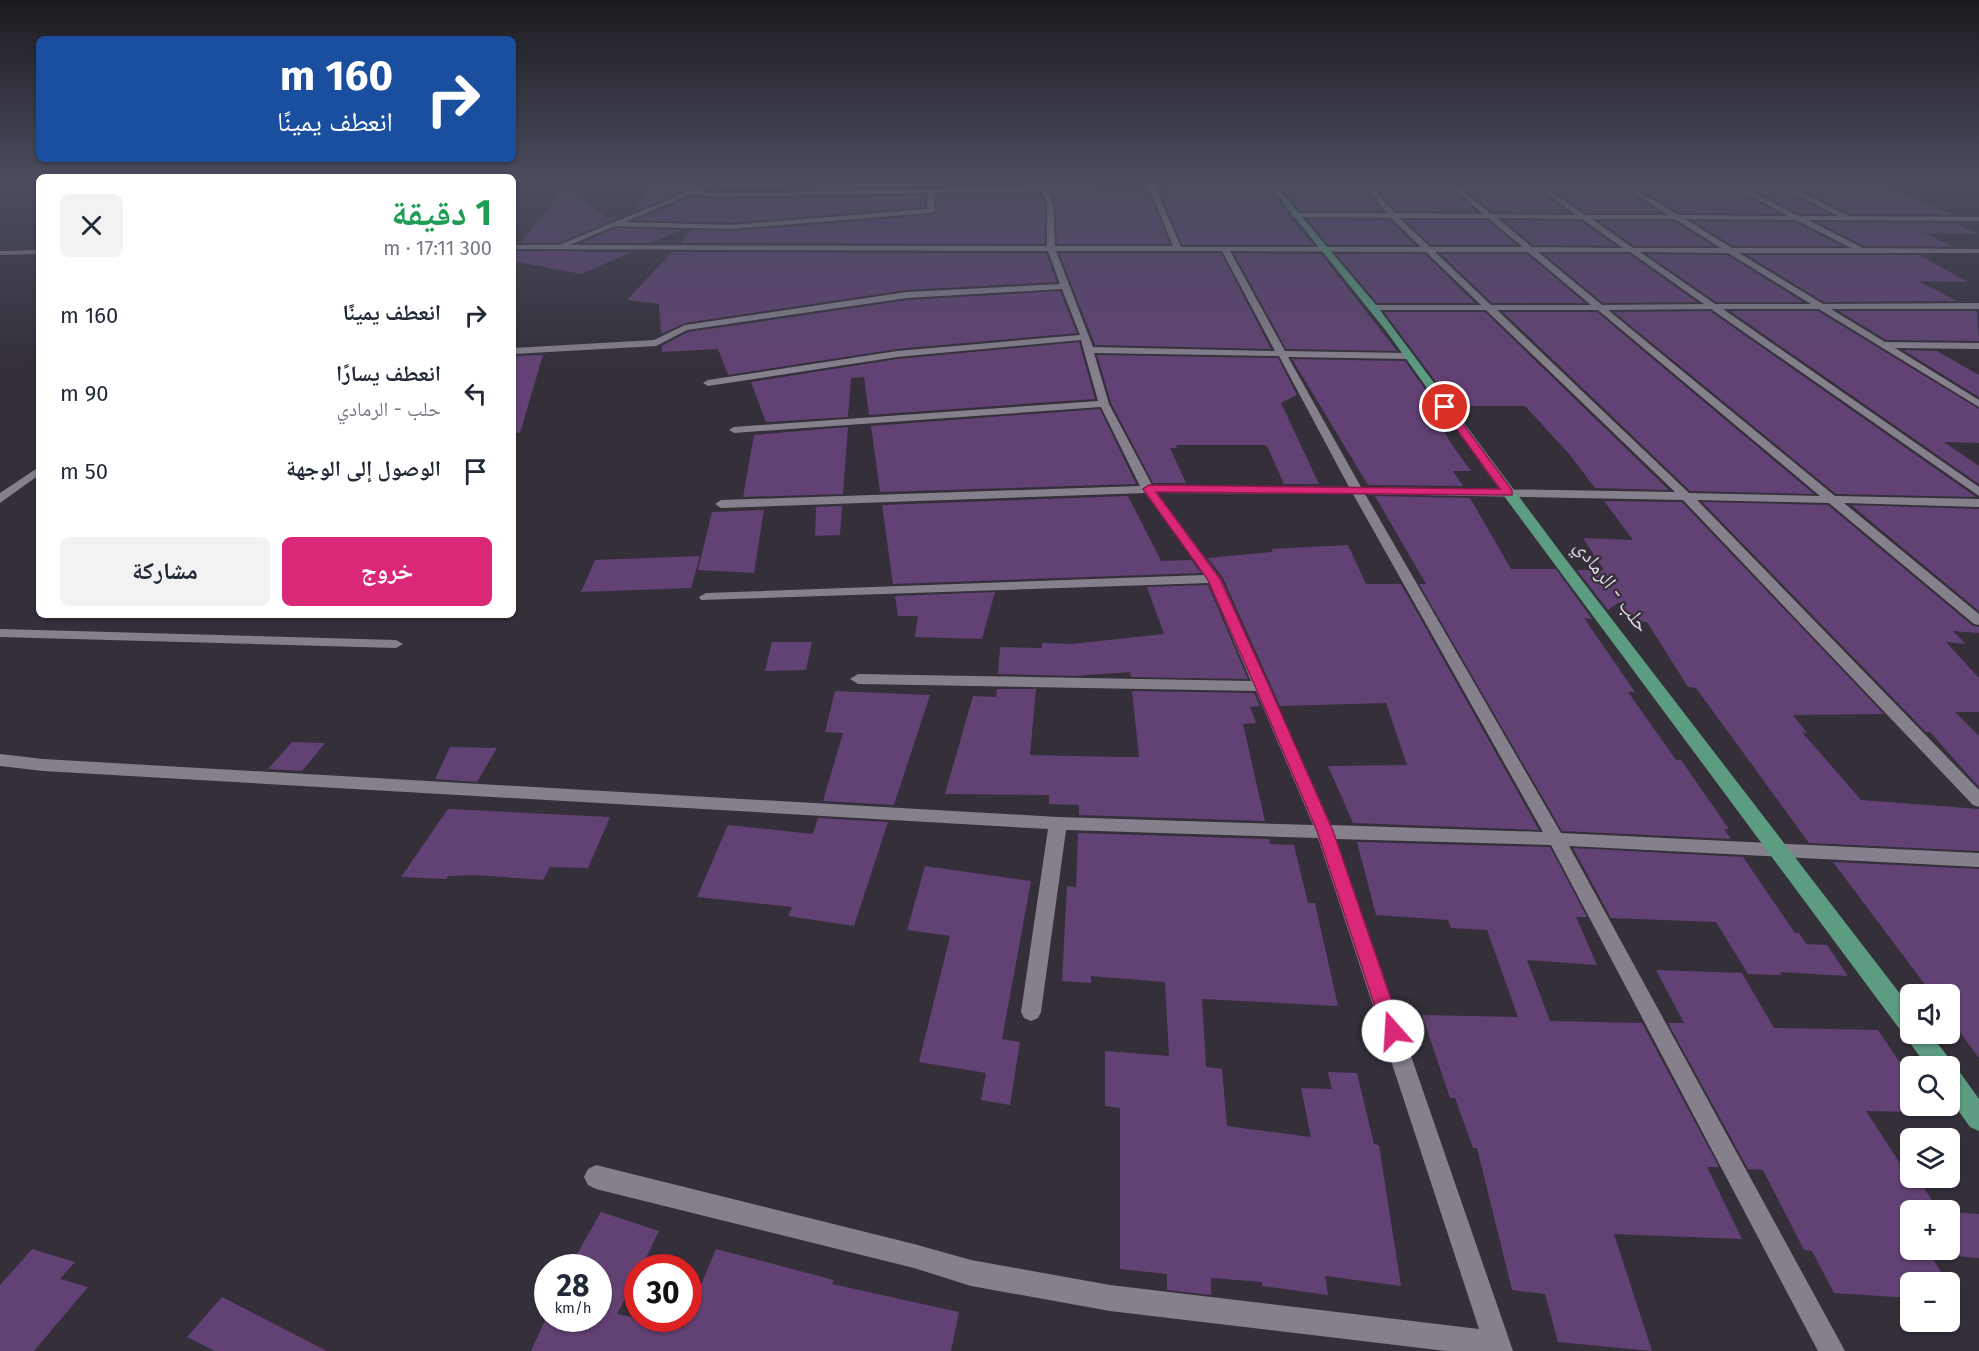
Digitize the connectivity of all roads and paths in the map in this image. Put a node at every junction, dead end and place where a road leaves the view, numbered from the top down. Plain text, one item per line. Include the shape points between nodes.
1 (567, 243) edge
2 (1051, 243) edge
3 (1175, 243) edge
4 (1320, 243) edge
5 (1422, 243) edge
6 (1522, 243) edge
7 (1622, 243) edge
8 (1718, 243) edge
9 (1846, 243) edge
10 (516, 247) edge
11 (557, 247) junction
12 (1051, 249) junction
13 (1178, 249) junction
14 (1225, 250) junction
15 (1327, 250) junction
16 (1429, 250) junction
17 (1531, 250) junction
18 (1633, 251) junction
19 (1731, 251) junction
20 (1861, 251) junction
21 (1979, 251) edge
22 (36, 252) edge
23 (0, 253) edge
24 (1066, 286) junction
25 (1979, 306) edge
26 (1714, 307) junction
27 (1821, 307) junction
28 (1374, 308) junction
29 (1489, 308) junction
30 (1599, 308) junction
31 (1086, 344) junction
32 (1883, 345) junction
33 (1979, 346) edge
34 (516, 351) edge
35 (1281, 353) junction
36 (1408, 356) junction
37 (708, 383) dead end
38 (1978, 403) edge
39 (1104, 404) junction
40 (734, 430) dead end
41 (36, 473) edge
42 (1149, 489) junction
43 (1357, 491) junction
44 (1508, 492) junction
45 (1979, 492) edge
46 (1687, 497) junction
47 (0, 499) edge
48 (1833, 500) junction
49 (1979, 503) edge
50 (721, 504) dead end
51 (1214, 579) junction
52 (706, 597) dead end
53 (1979, 621) edge
54 (0, 633) edge
55 (396, 644) dead end
56 (858, 679) dead end
57 (1262, 686) junction
58 (0, 760) edge
59 (1979, 801) edge
60 (1058, 823) junction
61 (1325, 831) junction
62 (1556, 839) junction
63 (1782, 851) junction
64 (1979, 860) edge
65 (1900, 1011) edge
66 (1031, 1012) dead end
67 (1924, 1044) edge
68 (1933, 1056) edge
69 (1960, 1093) edge
70 (1979, 1119) edge
71 (596, 1177) dead end
72 (1499, 1347) edge
73 (1832, 1351) edge

1 - 11 street
2 - 12 street
3 - 13 street
4 - 15 highway, حلب - الرمادي
5 - 16 street
6 - 17 street
7 - 18 street
8 - 19 street
9 - 20 street
10 - 11 street
11 - 12 street
12 - 13 street
12 - 24 street
13 - 14 street
14 - 15 street
14 - 35 street
15 - 16 street
15 - 28 highway, حلب - الرمادي
16 - 17 street
16 - 29 street
17 - 18 street
17 - 30 street
18 - 19 street
18 - 26 street
19 - 20 street
19 - 27 street
20 - 21 street
22 - 23 street
24 - 31 street
24 - 34 street via 908,295 685,328 656,343
25 - 27 street
26 - 27 street
26 - 30 street
26 - 45 street
27 - 32 street
28 - 29 street
28 - 36 highway, حلب - الرمادي
29 - 30 street
29 - 46 street
30 - 48 street
31 - 35 street
31 - 37 street via 897,354
31 - 39 street
32 - 33 street
32 - 38 street
35 - 36 street
35 - 43 street
36 - 44 highway, حلب - الرمادي
39 - 40 street
39 - 42 street
41 - 47 street
42 - 43 street
42 - 50 street
42 - 51 street
43 - 44 street
43 - 62 street
44 - 46 street
44 - 63 highway, حلب - الرمادي
46 - 48 street
46 - 59 street
48 - 49 street
48 - 53 street
51 - 52 street
51 - 57 street
54 - 55 street
56 - 57 street
57 - 61 street
58 - 60 street
60 - 61 street
60 - 66 street
61 - 62 street
61 - 72 street
62 - 63 street
62 - 73 street
63 - 64 street
63 - 65 highway, حلب - الرمادي
67 - 68 highway
69 - 70 highway
71 - 72 street via 970,1273 1110,1298

